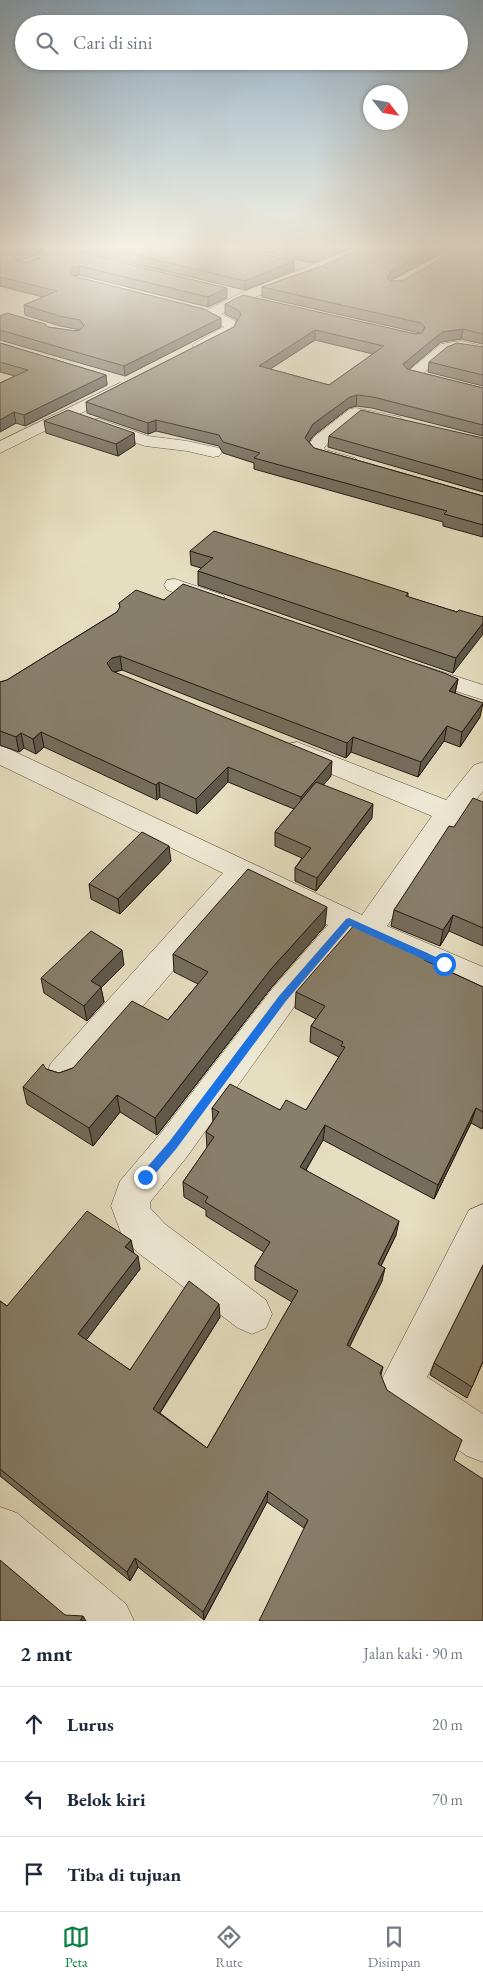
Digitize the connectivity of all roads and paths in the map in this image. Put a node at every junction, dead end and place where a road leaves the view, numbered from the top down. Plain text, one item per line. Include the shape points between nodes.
1 (229, 324) edge
2 (483, 351) edge
3 (186, 354) edge
4 (109, 379) dead end
5 (429, 380) edge
6 (66, 414) junction
7 (409, 424) edge
8 (0, 448) edge
9 (213, 452) dead end
10 (368, 468) edge
11 (175, 586) dead end
12 (231, 605) edge
13 (399, 664) edge
14 (483, 693) edge
15 (277, 742) edge
16 (0, 755) edge
17 (471, 794) edge
18 (244, 870) junction
19 (359, 926) junction
20 (483, 981) edge
21 (63, 1074) edge
22 (483, 1223) edge
23 (252, 1314) dead end
24 (483, 1440) edge
25 (0, 1530) edge
26 (109, 1621) edge

1 - 3 street via 232,328
2 - 5 street via 461,346 446,348 412,376
4 - 6 street via 132,382
6 - 8 street
6 - 9 street via 145,440
7 - 10 street via 356,413 320,441 315,449 320,454
11 - 12 street
13 - 14 street
15 - 17 street
16 - 18 street
17 - 19 street via 442,823
18 - 19 street
18 - 21 street
19 - 20 street
19 - 23 street via 283,998 133,1194 130,1206 135,1220 150,1238
22 - 24 street via 400,1385
25 - 26 street

